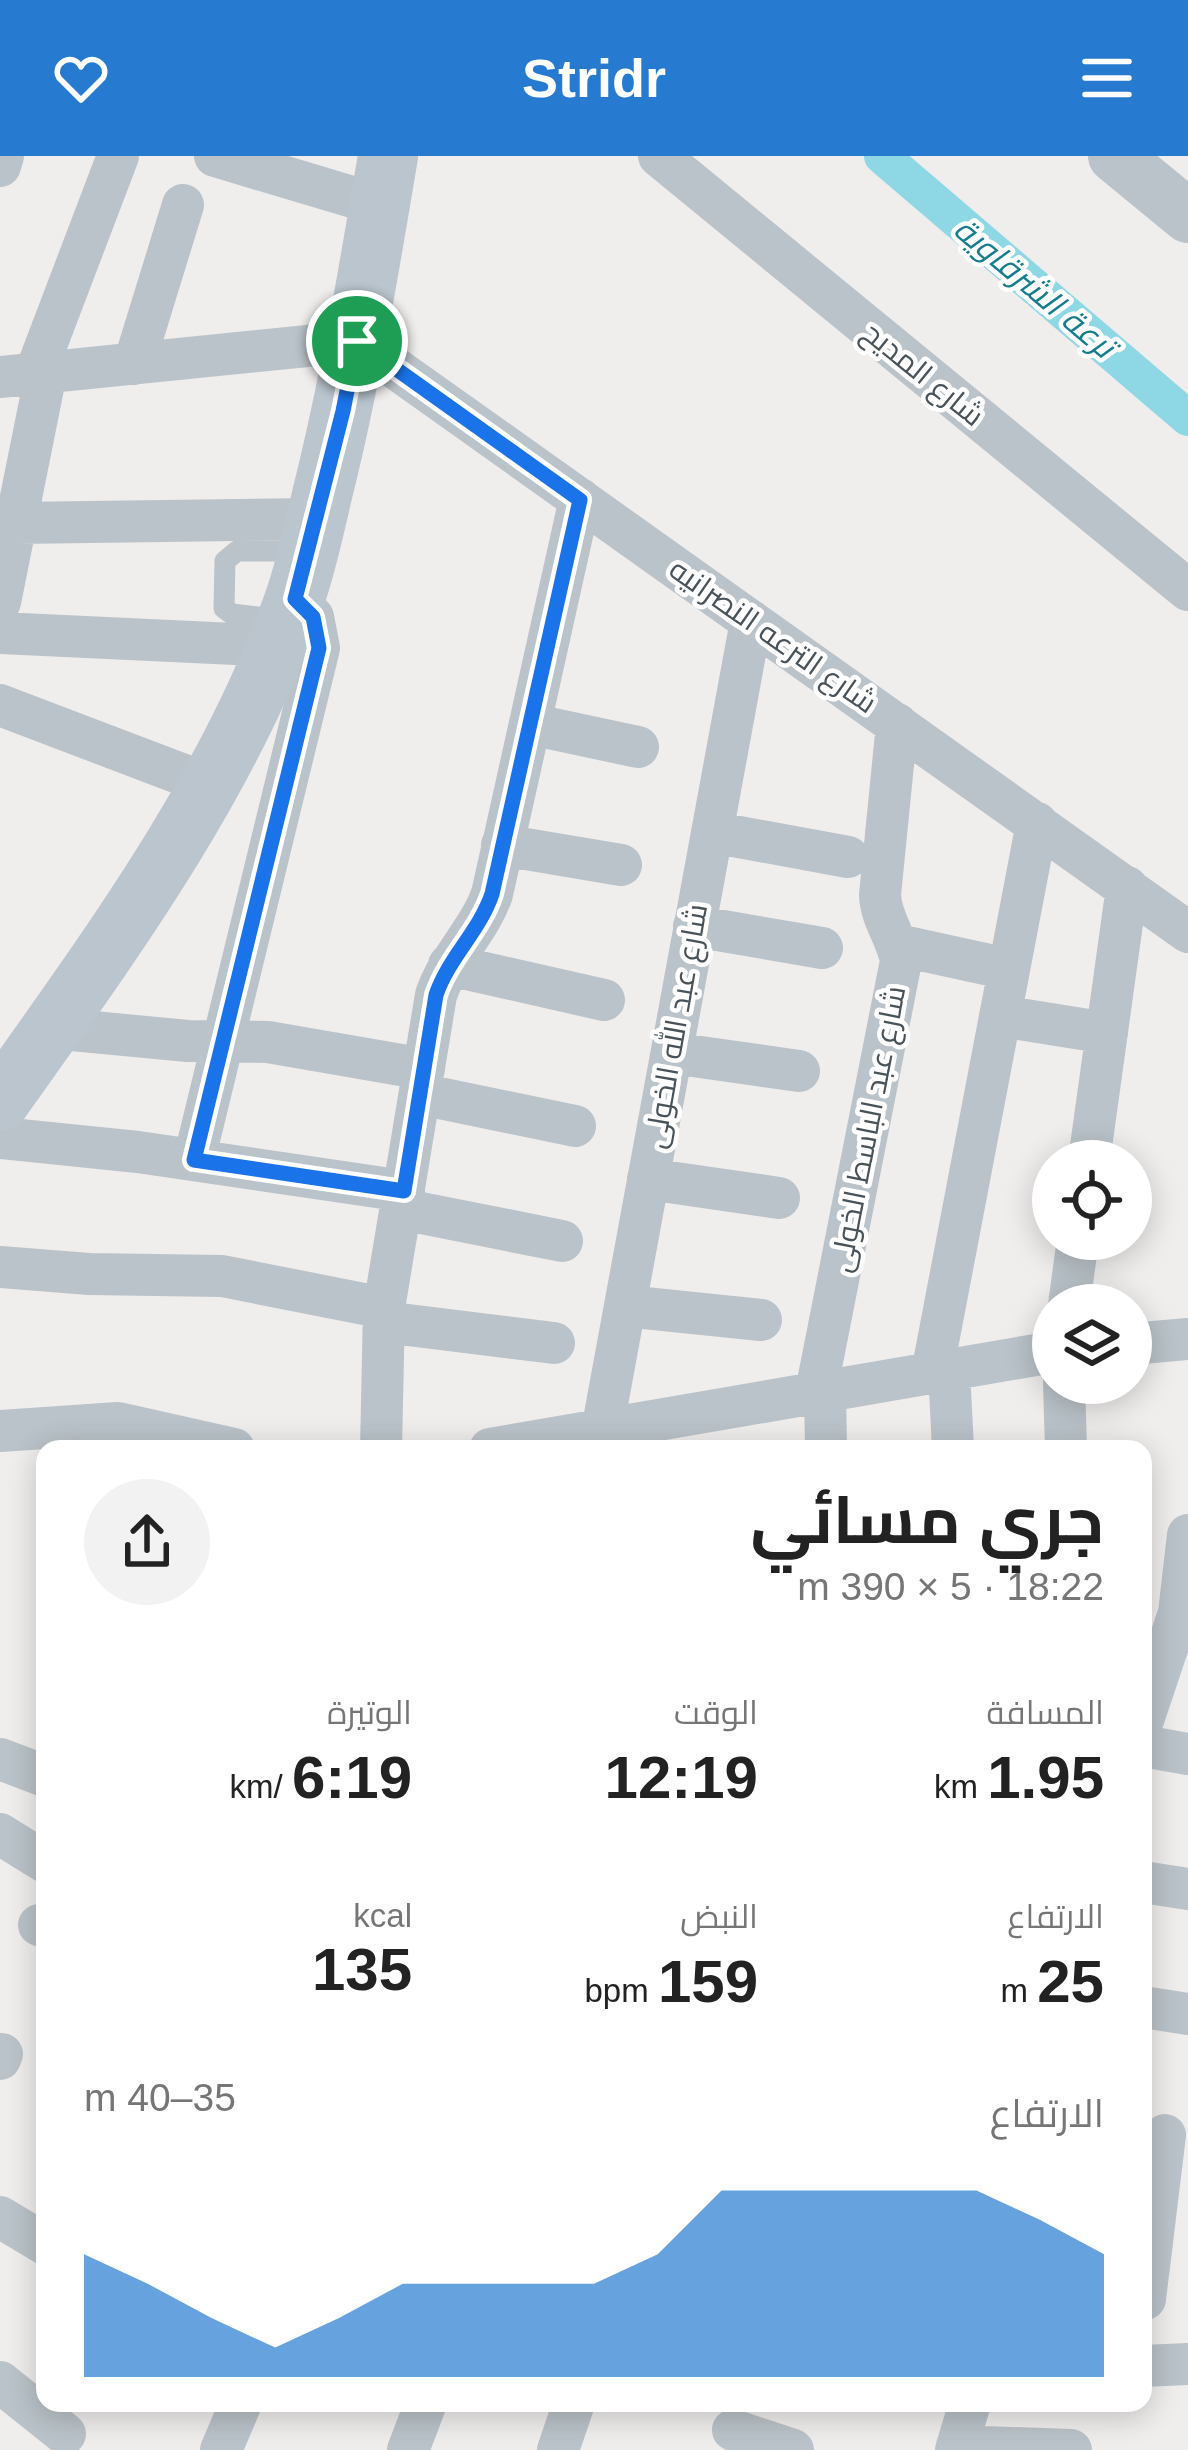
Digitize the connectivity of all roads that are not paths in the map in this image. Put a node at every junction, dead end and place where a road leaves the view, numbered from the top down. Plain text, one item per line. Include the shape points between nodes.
1 (4, 156) edge
2 (118, 156) edge
3 (214, 156) edge
4 (659, 156) edge
5 (1115, 156) edge
6 (0, 166) edge
7 (384, 180) edge
8 (183, 205) dead end
9 (1184, 206) edge
10 (357, 341) junction
11 (134, 364) junction
12 (27, 375) edge
13 (580, 500) junction
14 (16, 524) junction
15 (296, 587) junction
16 (1188, 590) edge
17 (0, 602) edge
18 (751, 621) junction
19 (0, 633) edge
20 (0, 705) edge
21 (530, 724) junction
22 (897, 724) junction
23 (638, 747) dead end
24 (210, 785) junction
25 (1037, 824) junction
26 (712, 832) junction
27 (502, 845) junction
28 (848, 857) dead end
29 (622, 865) dead end
30 (1127, 887) junction
31 (694, 926) junction
32 (1188, 932) edge
33 (898, 945) junction
34 (822, 947) dead end
35 (449, 965) junction
36 (1008, 969) junction
37 (604, 1000) dead end
38 (1000, 1016) junction
39 (51, 1028) junction
40 (1107, 1033) junction
41 (224, 1041) junction
42 (672, 1053) junction
43 (799, 1071) dead end
44 (422, 1082) junction
45 (0, 1101) edge
46 (575, 1126) dead end
47 (0, 1138) edge
48 (1092, 1140) edge
49 (194, 1160) junction
50 (648, 1180) junction
51 (779, 1198) dead end
52 (402, 1200) junction
53 (562, 1241) dead end
54 (0, 1267) edge
55 (625, 1306) junction
56 (384, 1315) junction
57 (761, 1320) dead end
58 (1188, 1339) edge
59 (1152, 1342) edge
60 (554, 1343) dead end
61 (1032, 1356) edge
62 (940, 1371) junction
63 (820, 1392) junction
64 (1065, 1404) edge
65 (0, 1431) edge
66 (602, 1431) junction
67 (686, 1432) edge
68 (115, 1436) edge
69 (152, 1440) edge
70 (381, 1440) edge
71 (566, 1440) edge
72 (825, 1440) edge
73 (952, 1440) edge
74 (1066, 1440) edge
75 (1188, 1535) edge
76 (1183, 1614) edge
77 (1152, 1691) edge
78 (1152, 1748) edge
79 (1188, 1754) edge
80 (0, 1759) edge
81 (36, 1773) edge
82 (0, 1834) edge
83 (36, 1856) edge
84 (1152, 1883) edge
85 (1188, 1888) edge
86 (1152, 2008) edge
87 (1188, 2014) edge
88 (1165, 2135) edge
89 (0, 2217) edge
90 (36, 2239) edge
91 (1152, 2242) edge
92 (1188, 2364) edge
93 (1152, 2366) edge
94 (0, 2382) edge
95 (36, 2407) edge
96 (44, 2412) edge
97 (237, 2412) edge
98 (423, 2412) edge
99 (571, 2412) edge
100 (967, 2412) edge
101 (733, 2428) edge
102 (69, 2429) edge
103 (957, 2448) edge
104 (221, 2450) edge
105 (408, 2450) edge
106 (557, 2450) edge
107 (793, 2450) edge
108 (1072, 2450) edge

1 - 6 street
2 - 12 street
3 - 7 street
4 - 16 street, شارع المديح
5 - 9 street
7 - 10 main road
8 - 11 street
10 - 11 street
10 - 13 street, شارع الترعه النصرانيه
10 - 15 main road
11 - 12 street
12 - 14 street
13 - 18 street, شارع الترعه النصرانيه
13 - 21 street
14 - 15 street
14 - 17 street
15 - 19 street
15 - 24 main road via 252,704
15 - 41 street via 319,648
18 - 22 street, شارع الترعه النصرانيه
18 - 26 street, شارع عبد الله الخولى
20 - 24 street
21 - 23 street
21 - 27 street
22 - 25 street, شارع الترعه النصرانيه
22 - 33 street, شارع عبد الباسط الخولى via 880,895
24 - 39 main road
25 - 30 street, شارع الترعه النصرانيه
25 - 36 street
26 - 28 street
26 - 31 street, شارع عبد الله الخولى
27 - 29 street
27 - 35 street via 486,910
30 - 32 street, شارع الترعه النصرانيه
30 - 40 street
31 - 34 street
31 - 42 street, شارع عبد الله الخولى
33 - 36 street
33 - 63 street, شارع عبد الباسط الخولى
35 - 37 street
35 - 44 street
36 - 38 street
38 - 40 street
38 - 62 street
39 - 41 street
39 - 45 main road
40 - 48 street
41 - 44 street via 268,1042
41 - 49 street
42 - 43 street
42 - 50 street, شارع عبد الله الخولى
44 - 46 street
44 - 52 street
47 - 49 street
49 - 52 street
50 - 51 street
50 - 55 street, شارع عبد الله الخولى
52 - 53 street
52 - 56 street
54 - 56 street via 222,1276
55 - 57 street
55 - 66 street, شارع عبد الله الخولى
56 - 60 street
56 - 70 street
58 - 59 street
61 - 62 street
62 - 63 street
62 - 73 street
63 - 67 street
63 - 72 street, شارع عبد الباسط الخولى
64 - 74 street
65 - 68 street via 80,1423
66 - 67 street
66 - 71 street
68 - 69 street
75 - 76 street
76 - 77 street
78 - 79 street
80 - 81 street
82 - 83 street
84 - 85 street
86 - 87 street
88 - 91 street
89 - 90 street
92 - 93 street
94 - 95 street
96 - 102 street
97 - 104 street
98 - 105 street
99 - 106 street
100 - 103 street
101 - 107 street
103 - 108 street

